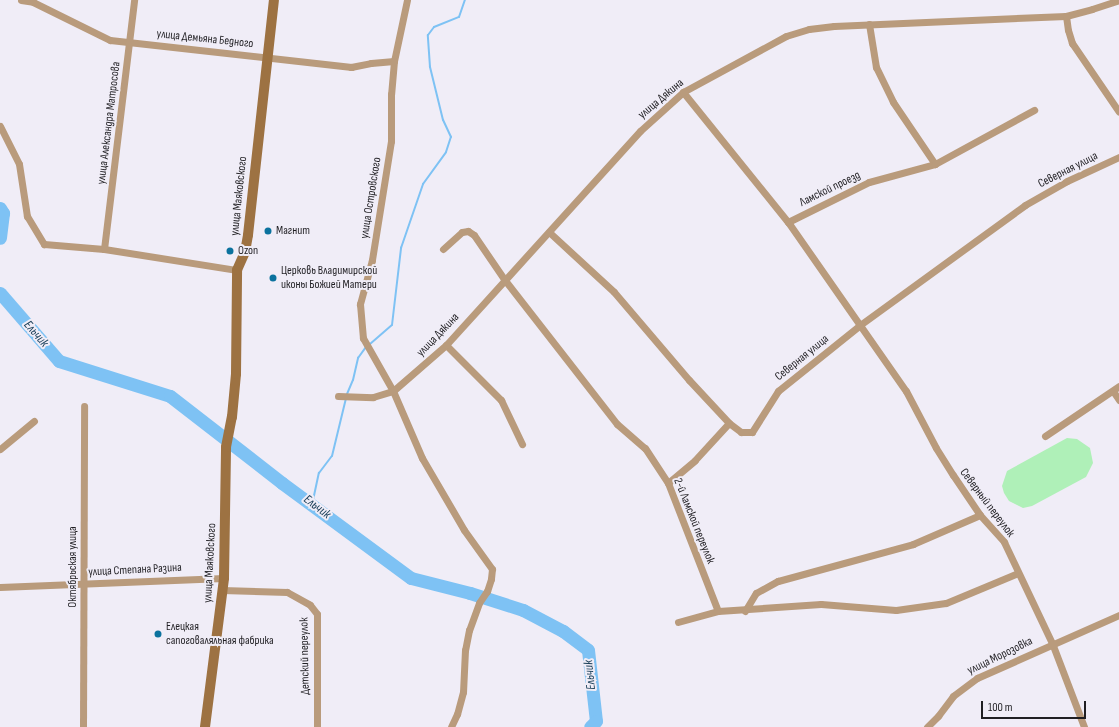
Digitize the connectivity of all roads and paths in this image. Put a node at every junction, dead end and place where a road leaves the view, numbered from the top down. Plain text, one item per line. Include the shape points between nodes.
1 (21, 0) edge
2 (134, 0) edge
3 (274, 0) edge
4 (407, 0) edge
5 (1119, 0) edge
6 (1066, 16) junction
7 (869, 24) junction
8 (130, 42) junction
9 (267, 57) junction
10 (394, 61) junction
11 (682, 92) junction
12 (1034, 110) dead end
13 (1119, 112) edge
14 (0, 126) edge
15 (1119, 157) edge
16 (936, 164) junction
17 (788, 222) junction
18 (550, 232) junction
19 (104, 249) junction
20 (443, 249) dead end
21 (237, 270) junction
22 (504, 280) junction
23 (860, 325) junction
24 (446, 345) junction
25 (1116, 388) edge
26 (393, 391) junction
27 (338, 396) dead end
28 (1119, 400) edge
29 (84, 406) dead end
30 (34, 421) dead end
31 (729, 423) junction
32 (1045, 436) dead end
33 (522, 444) dead end
34 (0, 449) edge
35 (668, 482) junction
36 (980, 515) junction
37 (1018, 573) junction
38 (224, 578) junction
39 (84, 584) junction
40 (0, 587) edge
41 (222, 590) junction
42 (718, 611) junction
43 (745, 611) junction
44 (1119, 615) edge
45 (678, 622) dead end
46 (1052, 643) junction
47 (83, 727) edge
48 (205, 727) edge
49 (317, 727) edge
50 (451, 727) edge
51 (927, 727) edge
52 (1084, 727) edge

1 - 8 street, улица Демьяна Бедного via 33,2 110,40
2 - 8 street, улица Александра Матросова
3 - 9 main road, улица Маяковского
4 - 10 street, улица Островского
5 - 6 street, улица Дякина
6 - 7 street, улица Дякина
6 - 13 street via 1072,43
7 - 11 street, улица Дякина via 809,29 786,36
7 - 16 street via 876,67 893,102
8 - 9 street, улица Демьяна Бедного
8 - 19 street, улица Александра Матросова
9 - 10 street, улица Демьяна Бедного via 351,68
9 - 21 main road, улица Маяковского via 248,235 245,252
10 - 26 street, улица Островского via 391,141 372,260 360,304 363,338
11 - 17 street
11 - 18 street, улица Дякина via 640,131
12 - 16 street, Ламской проезд
14 - 19 street via 19,164 27,216 44,244
15 - 23 street, Северная улица via 1067,181 1025,205
16 - 17 street, Ламской проезд via 869,182
17 - 23 street, Северный переулок
18 - 22 street, улица Дякина
18 - 31 street, Северная улица via 614,292
19 - 21 street
20 - 22 street, 2-й Ламской переулок via 462,232 468,231 474,235
21 - 38 main road, улица Маяковского via 236,374 226,447
22 - 24 street, улица Дякина
22 - 35 street, 2-й Ламской переулок via 617,424 645,448
23 - 31 street, Северная улица via 778,391 752,432 741,432
23 - 36 street, Северный переулок via 906,391 936,448
24 - 26 street, улица Дякина
24 - 33 street via 501,400
25 - 28 street
25 - 32 street
26 - 27 street, улица Дякина via 373,397
26 - 50 street, улица Островского via 422,458 464,530 492,569 487,590 469,630 465,650 463,692
29 - 39 street, Октябрьская улица
30 - 34 street
31 - 35 street via 696,460
35 - 42 street, 2-й Ламской переулок
36 - 37 street, Северный переулок via 1004,542
36 - 43 street via 913,544 778,581 756,593
37 - 43 street via 946,602 896,610 821,604
37 - 46 street, Северный переулок
38 - 39 street, улица Степана Разина
38 - 41 main road, улица Маяковского
39 - 40 street, улица Степана Разина
39 - 47 street, Октябрьская улица
41 - 48 main road, улица Маяковского
41 - 49 street, Детский переулок via 287,592 310,605 317,614
42 - 43 street
42 - 45 street
44 - 46 street, улица Морозовка
46 - 51 street, улица Морозовка via 977,678 953,696
46 - 52 street, Северный переулок

